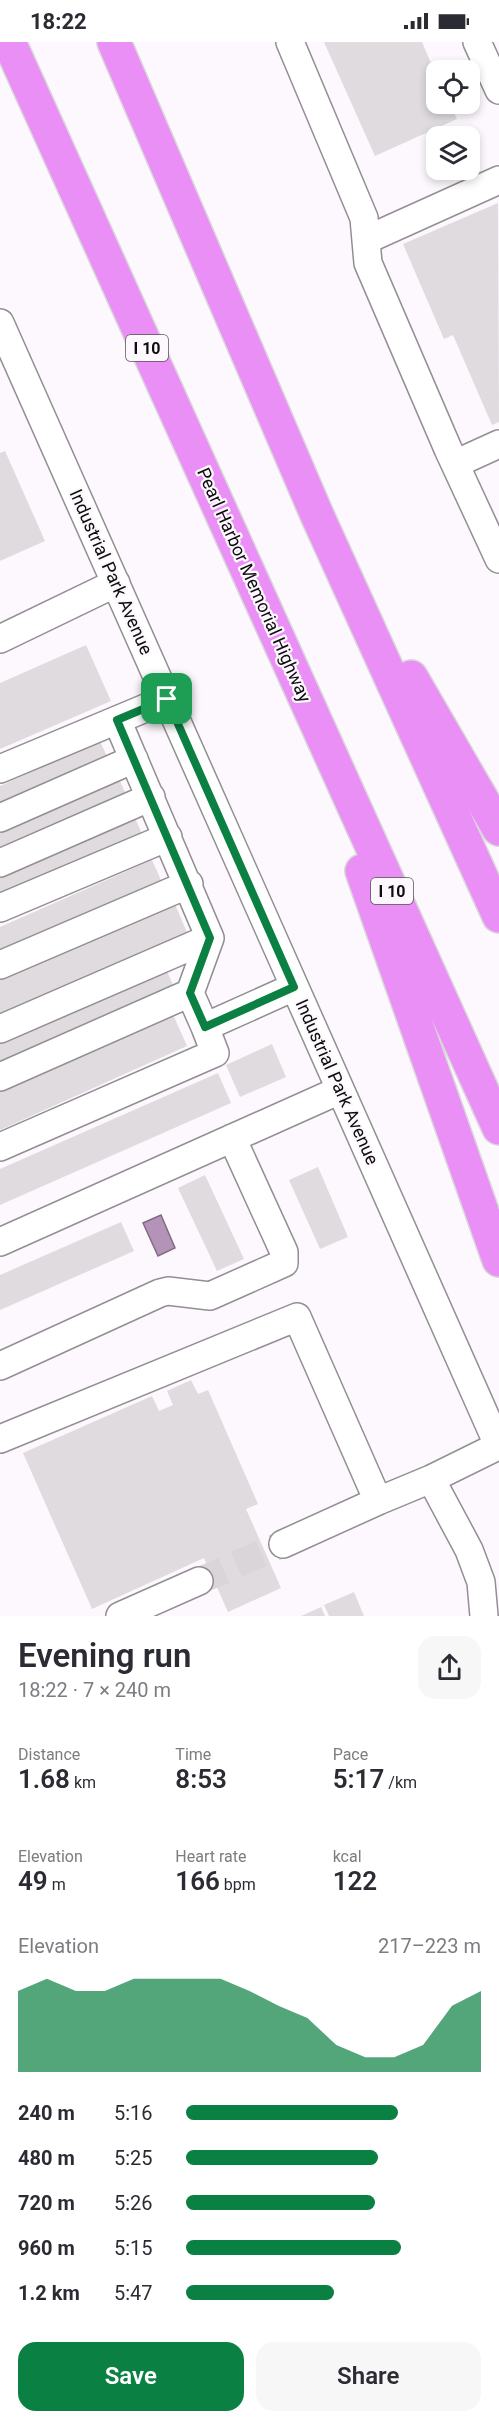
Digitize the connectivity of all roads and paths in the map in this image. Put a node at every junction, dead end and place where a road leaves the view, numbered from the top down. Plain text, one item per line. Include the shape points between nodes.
1 (9, 42) edge
2 (114, 42) edge
3 (290, 42) edge
4 (477, 42) edge
5 (499, 90) edge
6 (499, 180) edge
7 (366, 240) junction
8 (0, 323) edge
9 (499, 444) edge
10 (454, 464) junction
11 (317, 515) junction
12 (499, 559) edge
13 (116, 583) junction
14 (0, 639) edge
15 (285, 654) junction
16 (167, 699) junction
17 (117, 720) junction
18 (134, 759) junction
19 (0, 769) edge
20 (151, 797) junction
21 (0, 818) edge
22 (499, 829) edge
23 (168, 837) junction
24 (0, 863) edge
25 (189, 884) junction
26 (0, 908) edge
27 (499, 916) edge
28 (210, 938) junction
29 (0, 965) edge
30 (294, 987) junction
31 (190, 993) junction
32 (205, 1027) junction
33 (0, 1029) edge
34 (0, 1077) edge
35 (340, 1090) junction
36 (499, 1128) edge
37 (232, 1138) junction
38 (0, 1147) edge
39 (0, 1242) edge
40 (499, 1260) edge
41 (0, 1366) edge
42 (0, 1439) edge
43 (499, 1446) edge
44 (432, 1479) junction
45 (378, 1502) junction
46 (284, 1544) tunnel mouth
47 (199, 1581) tunnel mouth
48 (120, 1616) edge
49 (484, 1616) edge

1 - 15 highway, Pearl Harbor Memorial Highway / I 10
2 - 11 highway
3 - 7 street via 364,219
4 - 5 street
6 - 7 street
7 - 10 street via 369,263
8 - 13 street, Industrial Park Avenue
9 - 10 street
10 - 12 street
11 - 22 highway
11 - 27 highway
13 - 14 street
13 - 16 street, Industrial Park Avenue
15 - 36 highway, Pearl Harbor Memorial Highway / I 10
15 - 40 highway
16 - 17 street
16 - 30 street, Industrial Park Avenue
17 - 18 street
17 - 19 street
18 - 20 street
18 - 21 street
20 - 23 street
20 - 24 street
23 - 25 street
23 - 26 street
25 - 28 street
25 - 29 street
28 - 31 street
28 - 33 street
30 - 32 street
30 - 35 street, Industrial Park Avenue
31 - 32 street
31 - 34 street
32 - 38 street via 215,1053
35 - 37 street
35 - 43 street, Industrial Park Avenue
37 - 39 street
37 - 41 street via 284,1252 284,1263 210,1296 160,1293
42 - 45 street via 297,1317
43 - 44 street
44 - 45 street
44 - 49 street via 469,1550 481,1582
45 - 46 street
47 - 48 street

